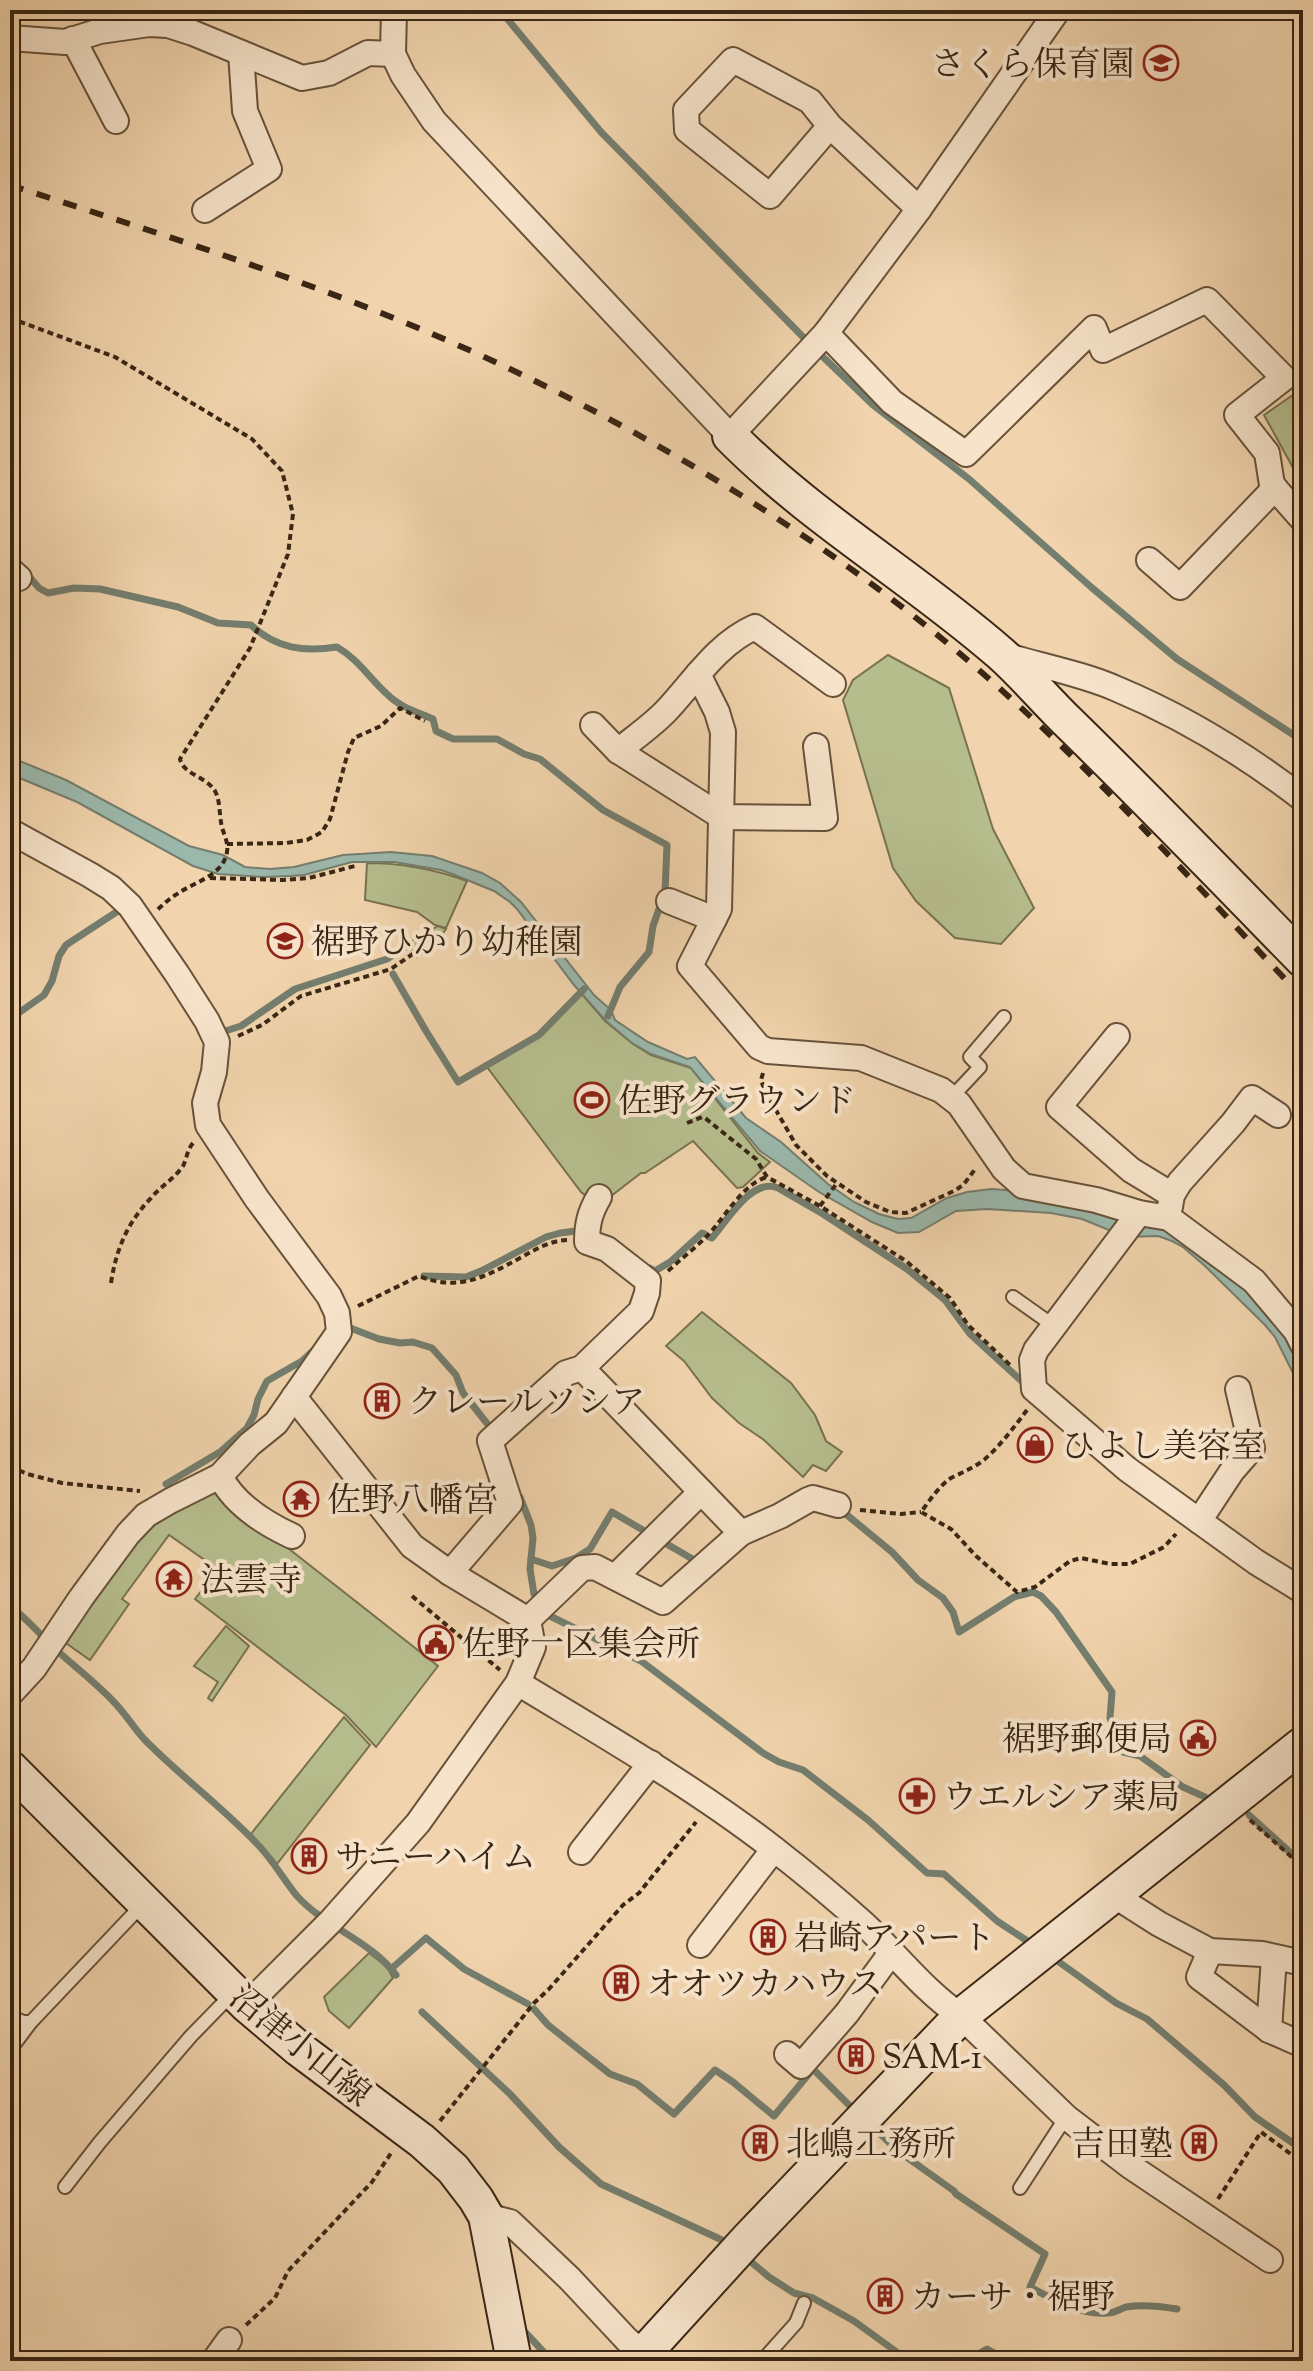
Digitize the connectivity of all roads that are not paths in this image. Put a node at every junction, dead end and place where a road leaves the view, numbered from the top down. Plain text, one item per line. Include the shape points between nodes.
1 (394, 10) edge
2 (1058, 10) edge
3 (163, 18) edge
4 (10, 38) edge
5 (73, 39) junction
6 (241, 53) junction
7 (393, 54) junction
8 (116, 121) dead end
9 (830, 126) junction
10 (919, 209) junction
11 (205, 210) dead end
12 (826, 333) junction
13 (1293, 371) edge
14 (730, 436) junction
15 (1275, 488) junction
16 (1303, 520) edge
17 (1149, 560) dead end
18 (1002, 655) junction
19 (698, 674) junction
20 (833, 684) dead end
21 (593, 725) dead end
22 (816, 746) dead end
23 (618, 751) junction
24 (1303, 799) edge
25 (722, 817) junction
26 (10, 831) edge
27 (669, 901) dead end
28 (714, 919) junction
29 (1303, 960) edge
30 (1004, 1017) dead end
31 (1117, 1036) dead end
32 (951, 1098) junction
33 (1278, 1115) dead end
34 (599, 1197) dead end
35 (1170, 1206) junction
36 (1139, 1213) junction
37 (1013, 1297) dead end
38 (1054, 1326) junction
39 (1303, 1345) edge
40 (582, 1368) junction
41 (1238, 1389) dead end
42 (294, 1397) junction
43 (220, 1476) junction
44 (701, 1492) junction
45 (838, 1505) road end
46 (1196, 1518) junction
47 (741, 1533) junction
48 (292, 1536) dead end
49 (450, 1573) junction
50 (615, 1577) junction
51 (1303, 1591) edge
52 (528, 1620) junction
53 (509, 1677) junction
54 (10, 1694) edge
55 (1303, 1744) edge
56 (651, 1763) junction
57 (10, 1768) edge
58 (774, 1849) junction
59 (581, 1852) dead end
60 (1112, 1894) junction
61 (144, 1902) junction
62 (700, 1945) dead end
63 (1210, 1951) junction
64 (891, 1953) junction
65 (1274, 1957) junction
66 (1303, 1963) edge
67 (240, 1998) junction
68 (10, 2016) edge
69 (961, 2016) junction
70 (31, 2022) junction
71 (1269, 2030) junction
72 (1303, 2045) edge
73 (10, 2050) edge
74 (787, 2054) dead end
75 (1066, 2117) junction
76 (65, 2187) dead end
77 (1020, 2188) dead end
78 (486, 2216) junction
79 (1270, 2260) dead end
80 (804, 2303) dead end
81 (229, 2340) road end
82 (645, 2358) edge
83 (214, 2361) edge
84 (514, 2361) edge
85 (762, 2361) edge

1 - 7 street
2 - 10 street
3 - 5 street
3 - 6 street
4 - 5 street
5 - 8 street
6 - 7 street via 302,78 329,73 368,53
6 - 11 street via 245,111 269,169
7 - 14 street via 434,121
9 - 9 street via 810,101 733,60 686,110 687,130 770,196
9 - 10 street
10 - 12 street
12 - 13 street via 892,402 966,454 1094,328 1103,350 1207,300
12 - 14 street
13 - 15 street via 1237,415 1267,453
14 - 18 street via 817,514
15 - 16 street
15 - 17 street via 1180,587
18 - 24 street via 1115,688 1189,724
18 - 29 street
19 - 20 street via 755,627
19 - 23 street via 664,713
19 - 25 street via 723,732
21 - 23 street
22 - 25 street via 825,818
23 - 25 street
25 - 28 street via 719,909
26 - 42 street via 111,888 130,906 207,1021 217,1042 205,1103 208,1125 337,1313 339,1332
27 - 28 street
28 - 32 street via 690,966 752,1041 768,1051 861,1058
30 - 32 lane via 970,1057 980,1067
31 - 35 street via 1059,1107
32 - 36 street via 1023,1186
33 - 35 street via 1252,1098 1180,1182
34 - 40 street via 587,1235 648,1281 647,1293 641,1311
35 - 36 street
35 - 39 street via 1181,1238 1220,1269 1254,1281
36 - 38 street
37 - 38 lane
38 - 46 street via 1032,1360 1036,1389 1127,1469
40 - 44 street
40 - 49 street via 566,1373 499,1433 510,1503
41 - 46 street via 1252,1448
42 - 43 street via 276,1423
42 - 49 street via 412,1546
43 - 48 street via 244,1506
43 - 54 street via 146,1515
44 - 47 street
44 - 50 street
45 - 47 street via 813,1498
46 - 51 street
47 - 50 street via 671,1608
49 - 52 street
50 - 52 street via 585,1559
52 - 53 street via 533,1647
53 - 56 street
53 - 67 street via 418,1823 331,1921
55 - 60 street
56 - 58 street
56 - 59 street
57 - 61 street, 沼津小山線
58 - 62 street
58 - 64 street
60 - 63 street
60 - 69 street
61 - 67 street, 沼津小山線
61 - 70 lane
63 - 65 street
63 - 71 street via 1199,1977
64 - 69 street
64 - 74 street via 801,2066
65 - 66 street
65 - 71 street
67 - 76 lane via 191,2036
67 - 78 street, 沼津小山線 via 453,2169
68 - 70 lane
69 - 75 street
69 - 82 street
70 - 73 lane
71 - 72 street
75 - 77 lane
75 - 79 street
78 - 82 street via 510,2222
78 - 84 street, 沼津小山線
80 - 85 lane via 796,2323
81 - 83 street

